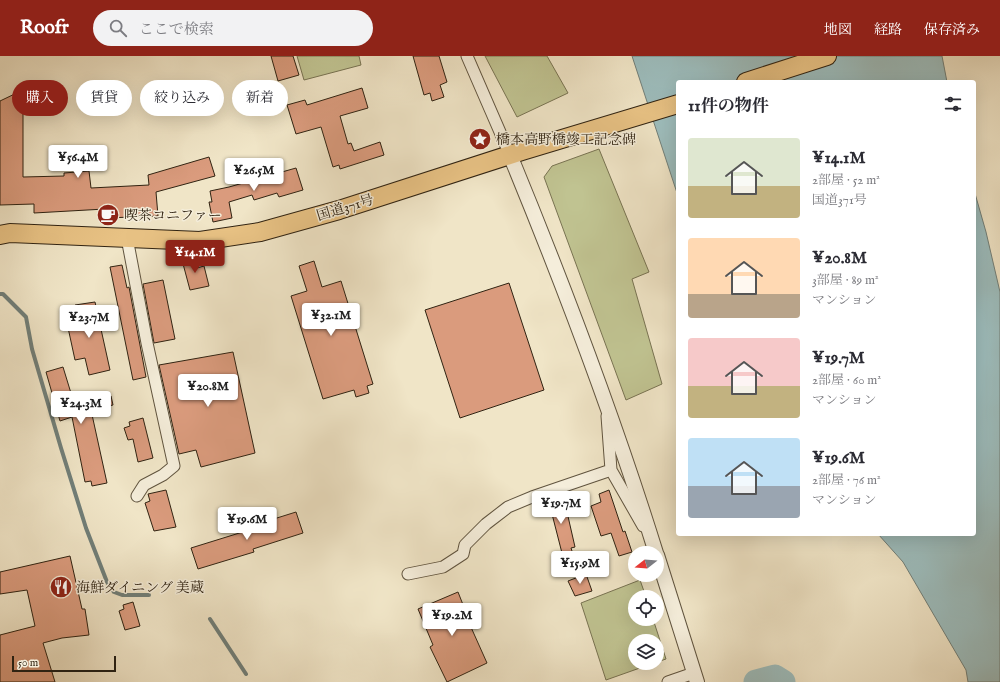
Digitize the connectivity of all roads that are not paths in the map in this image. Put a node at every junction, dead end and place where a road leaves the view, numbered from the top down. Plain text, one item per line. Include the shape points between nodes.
1 (467, 56) edge
2 (827, 56) edge
3 (752, 80) edge
4 (676, 105) edge
5 (516, 153) junction
6 (0, 235) edge
7 (127, 238) junction
8 (605, 401) junction
9 (611, 470) junction
10 (137, 496) dead end
11 (653, 546) edge
12 (654, 546) edge
13 (408, 574) dead end
14 (664, 577) edge
15 (695, 677) edge
16 (668, 682) edge

1 - 5 street
2 - 3 highway
4 - 5 highway, 国道371号
5 - 7 highway, 国道371号 via 339,210 260,232 200,241
5 - 8 street
6 - 7 highway, 国道371号 via 10,233
7 - 10 street via 174,466 144,485
8 - 9 street
8 - 12 street
9 - 11 street
9 - 13 street via 508,507 465,545 463,554 443,567
14 - 15 street
15 - 16 street

